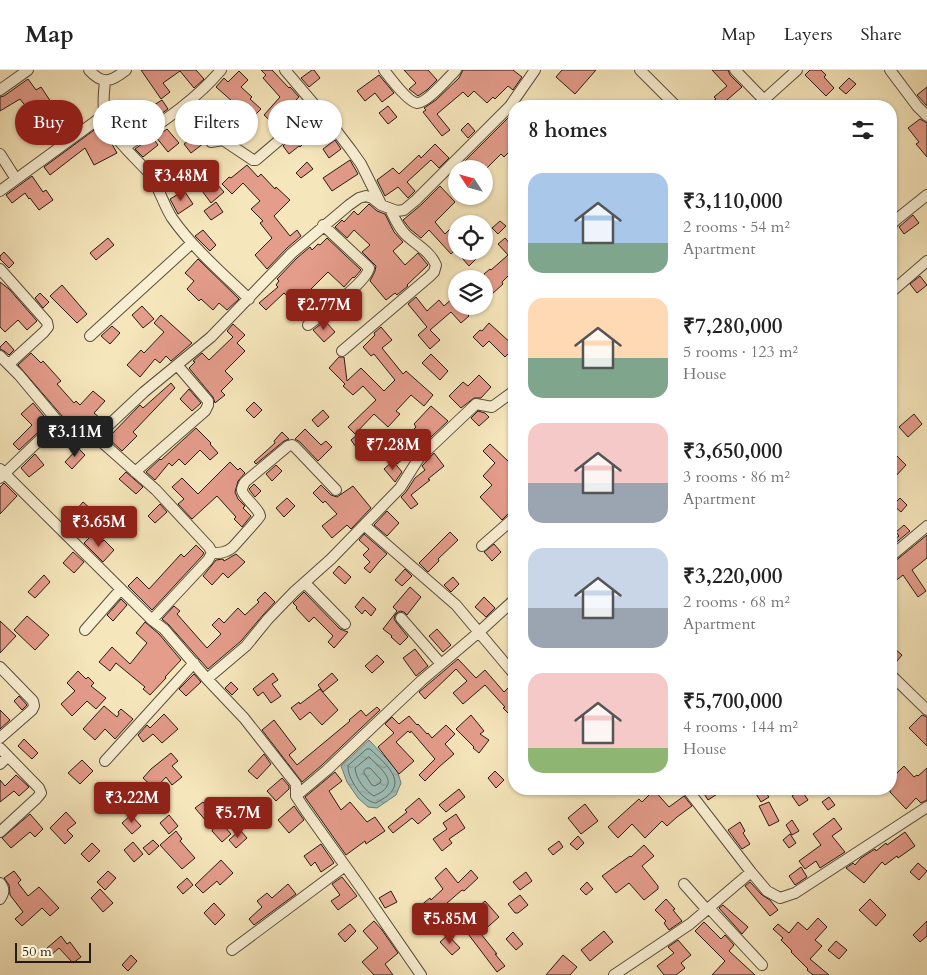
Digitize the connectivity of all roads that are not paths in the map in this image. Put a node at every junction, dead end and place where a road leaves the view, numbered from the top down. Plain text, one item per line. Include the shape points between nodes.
1 (28, 70) edge
2 (90, 70) edge
3 (126, 70) edge
4 (221, 70) edge
5 (284, 70) edge
6 (384, 70) edge
7 (456, 70) edge
8 (535, 70) edge
9 (640, 70) edge
10 (735, 70) edge
11 (797, 70) edge
12 (890, 70) edge
13 (105, 81) junction
14 (0, 90) edge
15 (515, 98) edge
16 (104, 100) edge
17 (310, 100) edge
18 (670, 100) edge
19 (759, 100) edge
20 (764, 100) edge
21 (508, 108) edge
22 (927, 116) edge
23 (93, 123) edge
24 (342, 139) edge
25 (230, 145) edge
26 (274, 145) edge
27 (125, 147) joint
28 (0, 154) edge
29 (16, 179) junction
30 (0, 190) edge
31 (927, 195) edge
32 (386, 207) junction
33 (897, 218) edge
34 (323, 226) junction
35 (192, 243) junction
36 (927, 261) edge
37 (0, 269) edge
38 (897, 287) edge
39 (248, 299) junction
40 (308, 325) dead end
41 (90, 336) dead end
42 (342, 351) dead end
43 (0, 356) edge
44 (9, 364) junction
45 (177, 365) junction
46 (508, 395) edge
47 (65, 430) junction
48 (96, 437) junction
49 (135, 472) junction
50 (2, 473) edge
51 (336, 490) dead end
52 (508, 523) edge
53 (364, 525) junction
54 (927, 526) edge
55 (482, 546) dead end
56 (897, 550) edge
57 (212, 553) junction
58 (305, 583) junction
59 (121, 589) junction
60 (508, 605) edge
61 (402, 618) dead end
62 (152, 620) junction
63 (345, 624) dead end
64 (85, 630) dead end
65 (479, 632) junction
66 (194, 663) junction
67 (441, 664) junction
68 (0, 667) edge
69 (508, 667) edge
70 (207, 679) junction
71 (897, 681) edge
72 (927, 710) edge
73 (1, 735) edge
74 (0, 748) edge
75 (8, 756) junction
76 (104, 761) dead end
77 (0, 764) edge
78 (694, 795) edge
79 (296, 796) junction
80 (927, 807) edge
81 (0, 832) edge
82 (345, 866) junction
83 (751, 872) junction
84 (0, 883) edge
85 (684, 884) dead end
86 (0, 899) edge
87 (708, 908) junction
88 (232, 950) dead end
89 (762, 965) dead end
90 (421, 975) edge
91 (614, 975) edge

1 - 14 street
2 - 13 street
3 - 13 street
4 - 27 street via 195,97
5 - 17 street
6 - 7 street via 416,103 428,98
8 - 15 street
9 - 18 street
10 - 19 street
11 - 20 street
12 - 22 street
13 - 16 street
21 - 32 street via 404,210
23 - 29 street
24 - 32 street
25 - 26 street via 256,160
27 - 35 street via 152,179 171,216
28 - 29 street
29 - 30 street
31 - 33 street
32 - 34 street via 372,198 359,198
32 - 42 street via 404,233 432,257 436,265 434,272
34 - 39 street
34 - 40 street via 369,270 355,286
35 - 39 street
35 - 41 street
36 - 38 street
37 - 44 street via 48,327
39 - 45 street via 211,337
43 - 44 street
44 - 47 street
45 - 48 street
45 - 49 street via 208,405
46 - 53 street via 492,407 476,404 419,458 400,488
47 - 48 street via 87,440
47 - 50 street via 50,430
48 - 49 street
49 - 57 street via 176,511
50 - 59 street
51 - 57 street via 295,446 288,446 243,487 244,495 260,516 228,551
52 - 55 street
53 - 58 street
53 - 65 street via 456,605
54 - 56 street
57 - 62 street
58 - 63 street
58 - 70 street via 246,646
59 - 62 street
59 - 64 street
60 - 65 street
61 - 67 street
62 - 66 street
65 - 67 street
65 - 69 street
66 - 70 street
66 - 76 street
67 - 79 street
68 - 73 street via 33,701 34,706
70 - 79 street via 244,718 296,784
71 - 72 street
74 - 75 street
75 - 77 street
75 - 81 street via 41,793
78 - 83 street
79 - 82 street
80 - 83 street via 795,893 780,898 767,891
82 - 88 street
82 - 90 street
83 - 87 street
84 - 86 street via 4,888
85 - 87 street
87 - 89 street
87 - 91 street via 690,924

